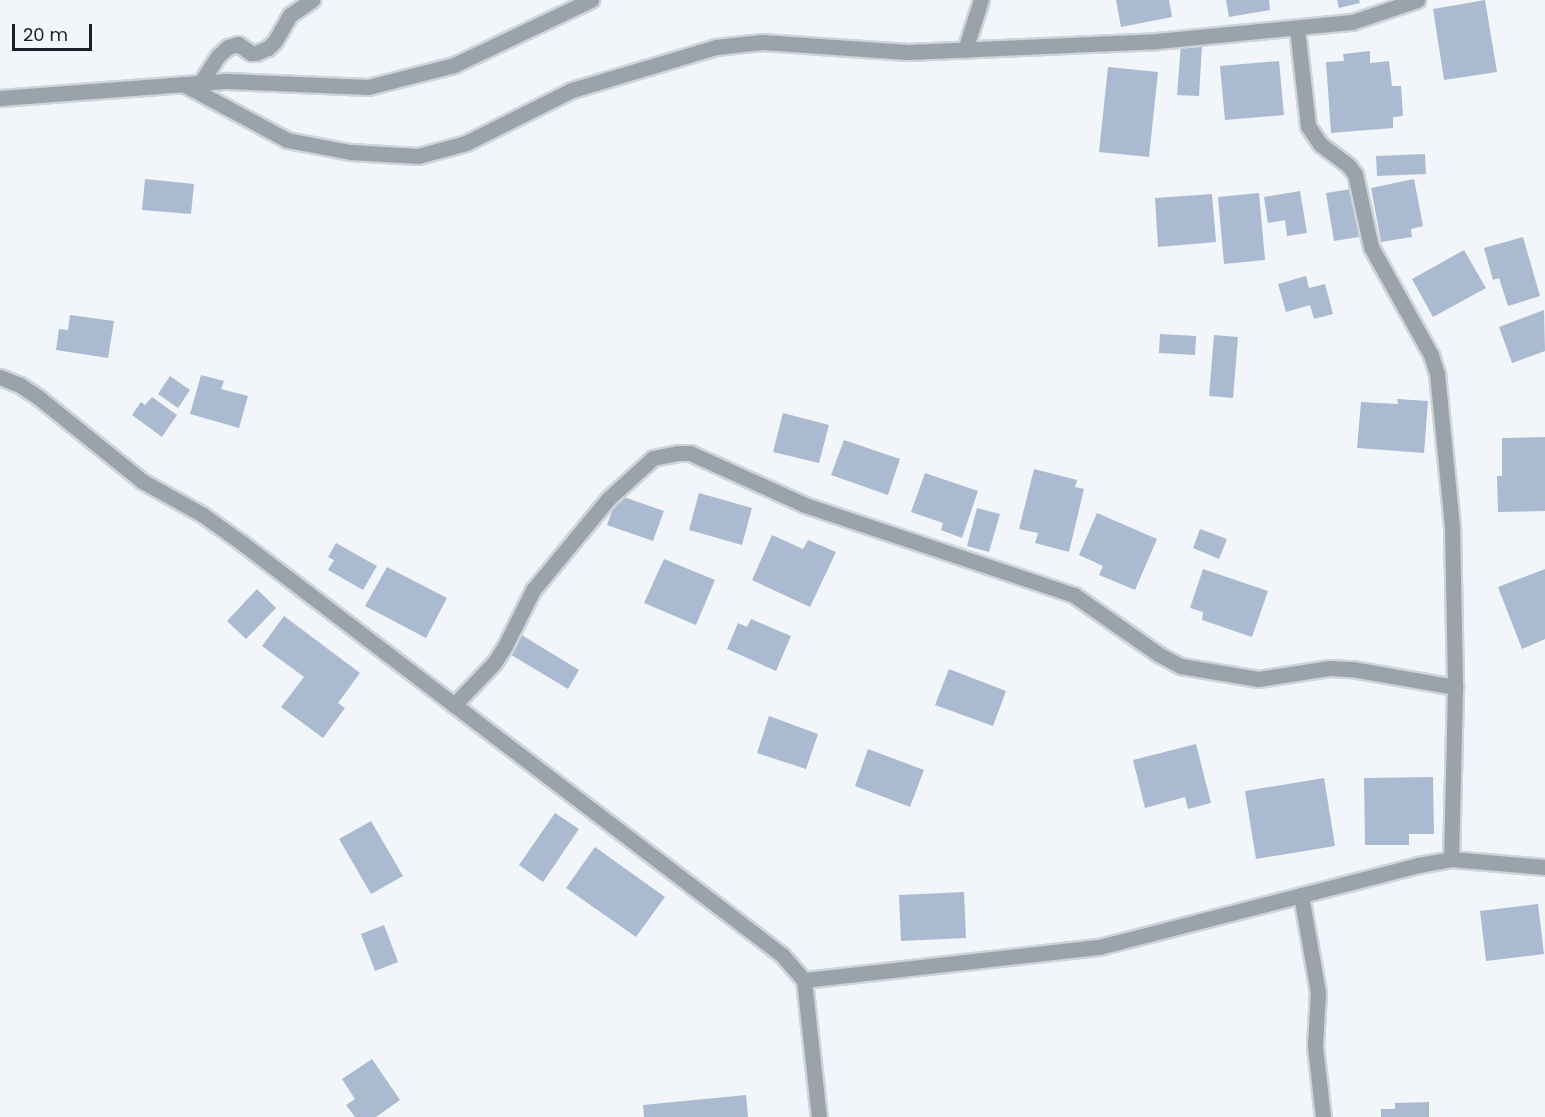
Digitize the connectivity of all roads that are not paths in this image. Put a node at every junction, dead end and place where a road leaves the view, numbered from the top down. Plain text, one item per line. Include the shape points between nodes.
1 (312, 0) edge
2 (591, 0) edge
3 (981, 0) edge
4 (1417, 0) edge
5 (1297, 28) junction
6 (965, 50) junction
7 (201, 82) junction
8 (183, 84) junction
9 (0, 98) edge
10 (0, 377) edge
11 (1455, 687) junction
12 (454, 705) junction
13 (1451, 859) junction
14 (1545, 867) edge
15 (1301, 895) junction
16 (804, 980) junction
17 (819, 1117) edge
18 (1323, 1117) edge

1 - 7 street via 290,15 268,48 251,53 242,45 231,45 218,56
2 - 7 street via 454,65 368,87
3 - 6 street
4 - 5 street via 1352,22
5 - 6 street via 1157,41
5 - 11 street via 1308,126 1320,144 1355,174 1371,247 1431,355 1437,373 1452,526
6 - 8 street via 908,52 762,42 716,47 572,90 466,143 418,156 350,152 287,140
7 - 8 street
8 - 9 street
10 - 12 street via 38,397 142,481 242,543
11 - 12 street via 1352,669 1330,668 1258,679 1181,666 1074,595 806,505 690,453 678,453 653,458 608,499 533,590 494,663
11 - 13 street
12 - 16 street via 782,955
13 - 14 street
13 - 15 street
15 - 16 street via 1100,947
15 - 18 street via 1318,992 1315,1046
16 - 17 street

